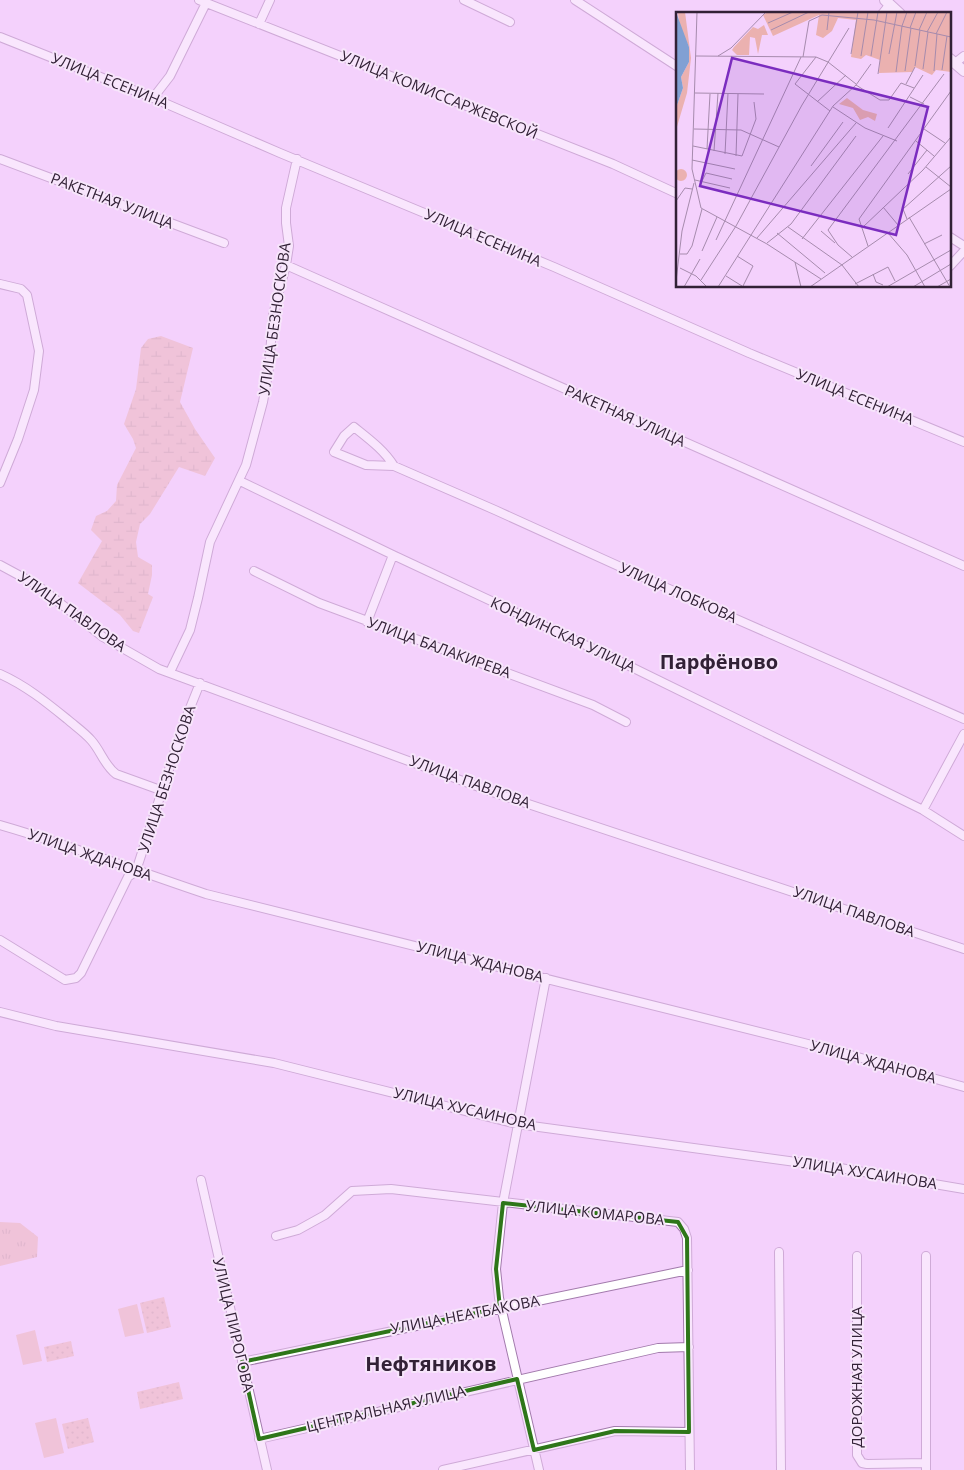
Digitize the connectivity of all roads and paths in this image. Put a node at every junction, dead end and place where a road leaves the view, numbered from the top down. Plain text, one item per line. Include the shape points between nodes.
1 (270, 0) edge
2 (464, 0) edge
3 (575, 0) edge
4 (202, 2) edge
5 (887, 2) edge
6 (898, 12) edge
7 (510, 22) dead end
8 (259, 24) junction
9 (0, 37) edge
10 (964, 56) edge
11 (952, 61) edge
12 (676, 66) edge
13 (964, 71) edge
14 (153, 98) junction
15 (0, 159) edge
16 (297, 160) junction
17 (676, 193) edge
18 (952, 238) edge
19 (224, 243) dead end
20 (964, 246) edge
21 (964, 251) edge
22 (952, 264) edge
23 (286, 266) junction
24 (0, 284) edge
25 (964, 442) edge
26 (394, 466) junction
27 (240, 481) junction
28 (0, 483) edge
29 (393, 555) junction
30 (0, 565) edge
31 (964, 566) edge
32 (254, 571) dead end
33 (367, 622) junction
34 (170, 672) junction
35 (0, 674) edge
36 (200, 683) junction
37 (964, 719) edge
38 (626, 722) dead end
39 (964, 734) edge
40 (163, 791) junction
41 (923, 810) junction
42 (0, 825) edge
43 (964, 836) edge
44 (136, 871) junction
45 (0, 940) edge
46 (964, 949) edge
47 (546, 978) junction
48 (0, 1012) edge
49 (964, 1087) edge
50 (517, 1124) junction
51 (201, 1180) dead end
52 (964, 1190) edge
53 (503, 1203) junction
54 (276, 1236) dead end
55 (778, 1252) dead end
56 (857, 1256) dead end
57 (926, 1256) dead end
58 (688, 1270) junction
59 (501, 1308) junction
60 (689, 1347) junction
61 (242, 1362) junction
62 (517, 1379) junction
63 (690, 1432) junction
64 (259, 1439) junction
65 (534, 1450) junction
66 (926, 1466) edge
67 (267, 1470) edge
68 (443, 1470) edge
69 (539, 1470) edge
70 (690, 1470) edge
71 (782, 1470) edge

1 - 8 street
2 - 7 street
3 - 12 street
4 - 8 street, УЛИЦА КОМИССАРЖЕВСКОЙ
4 - 14 street via 170,76
5 - 6 main road
8 - 17 street, УЛИЦА КОМИССАРЖЕВСКОЙ via 613,164
9 - 14 street, УЛИЦА ЕСЕНИНА
10 - 11 street
11 - 13 main road
14 - 16 street, УЛИЦА ЕСЕНИНА
15 - 19 street, РАКЕТНАЯ УЛИЦА
16 - 23 street, УЛИЦА БЕЗНОСКОВА via 286,208 289,246
16 - 25 street, УЛИЦА ЕСЕНИНА via 749,354
18 - 20 street
21 - 22 street
23 - 27 street, УЛИЦА БЕЗНОСКОВА via 273,315 263,402
23 - 31 street, РАКЕТНАЯ УЛИЦА
24 - 28 street via 20,289 27,295 39,352 34,390
26 - 26 street, УЛИЦА ЛОБКОВА via 380,448 354,427 334,452 366,465
26 - 37 street, УЛИЦА ЛОБКОВА
27 - 29 street, КОНДИНСКАЯ УЛИЦА
27 - 34 street, УЛИЦА БЕЗНОСКОВА via 210,542 190,630
29 - 33 street
29 - 41 street, КОНДИНСКАЯ УЛИЦА via 613,658
30 - 34 street, УЛИЦА ПАВЛОВА via 37,585 103,637
32 - 33 street, УЛИЦА БАЛАКИРЕВА
33 - 38 street, УЛИЦА БАЛАКИРЕВА via 592,705
34 - 36 street, УЛИЦА ПАВЛОВА
35 - 40 street via 47,702 89,738 116,774
36 - 40 street, УЛИЦА БЕЗНОСКОВА
36 - 46 street, УЛИЦА ПАВЛОВА via 498,794
39 - 41 street
40 - 44 street, УЛИЦА БЕЗНОСКОВА
41 - 43 street, КОНДИНСКАЯ УЛИЦА
42 - 44 street, УЛИЦА ЖДАНОВА via 64,844
44 - 45 street, УЛИЦА БЕЗНОСКОВА via 128,877 76,978 65,980
44 - 47 street, УЛИЦА ЖДАНОВА via 206,894
47 - 49 street, УЛИЦА ЖДАНОВА via 840,1052
47 - 50 street
48 - 50 street, УЛИЦА ХУСАИНОВА via 56,1026 274,1063
50 - 52 street, УЛИЦА ХУСАИНОВА via 840,1168
50 - 53 street
51 - 61 street, УЛИЦА ПИРОГОВА
53 - 54 street, УЛИЦА КОМАРОВА via 391,1189 352,1191 325,1215 298,1230
53 - 58 street, УЛИЦА КОМАРОВА via 678,1222 687,1238
53 - 59 street via 496,1269
55 - 71 street
56 - 66 street, ДОРОЖНАЯ УЛИЦА via 857,1455 866,1464
57 - 66 street
58 - 59 street, УЛИЦА НЕАТБАКОВА
58 - 60 street, УЛИЦА КОМАРОВА
59 - 61 street, УЛИЦА НЕАТБАКОВА
59 - 62 street
60 - 62 street, ЦЕНТРАЛЬНАЯ УЛИЦА via 658,1348
60 - 63 street, УЛИЦА КОМАРОВА
61 - 64 street, УЛИЦА ПИРОГОВА
62 - 64 street, ЦЕНТРАЛЬНАЯ УЛИЦА
62 - 65 street
63 - 65 street via 615,1431
63 - 70 street, УЛИЦА КОМАРОВА
64 - 67 street, УЛИЦА ПИРОГОВА
65 - 68 street
65 - 69 street

